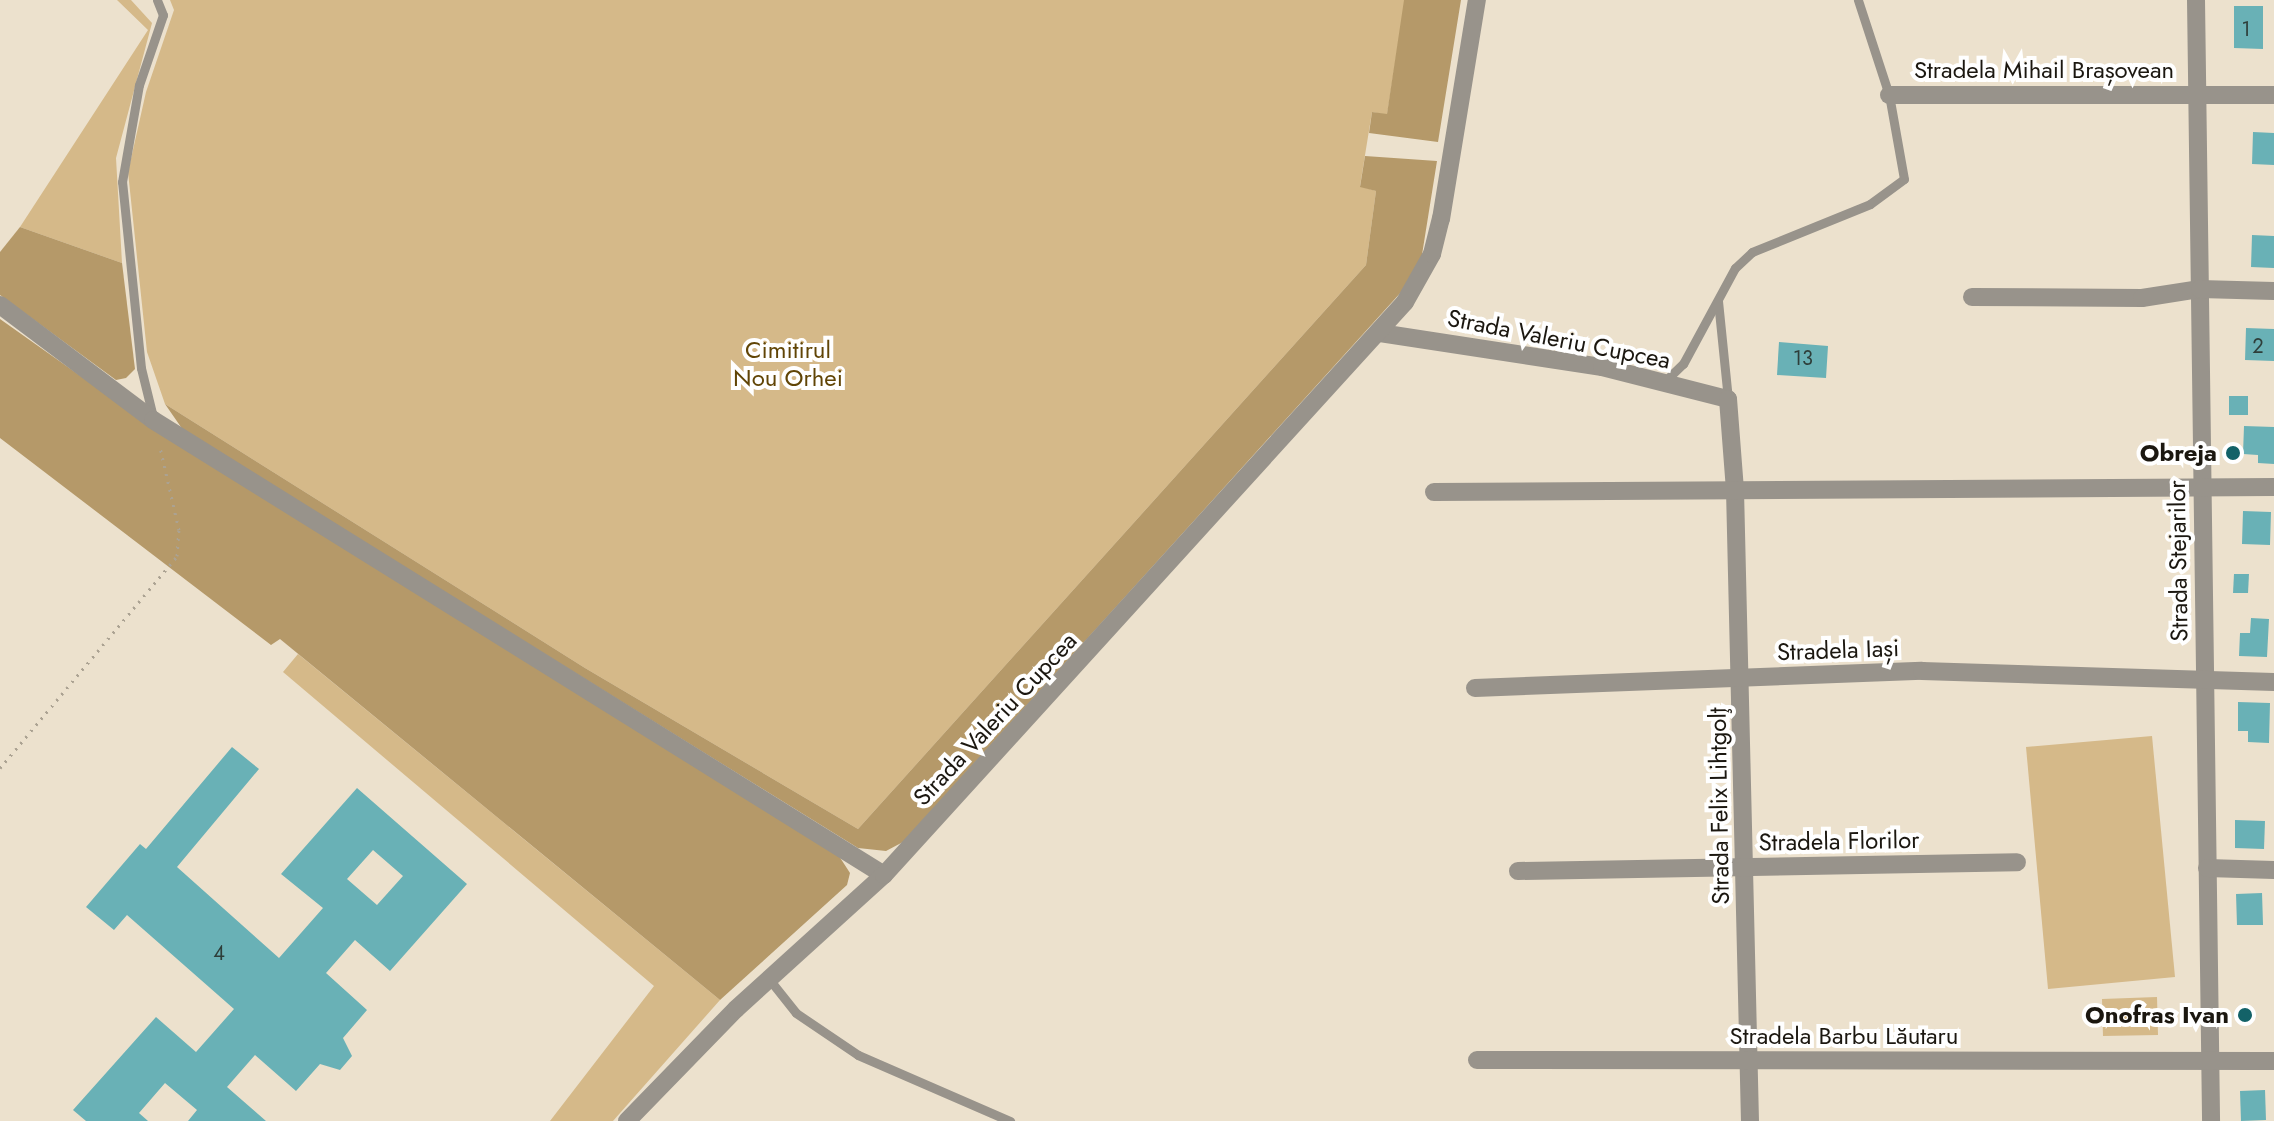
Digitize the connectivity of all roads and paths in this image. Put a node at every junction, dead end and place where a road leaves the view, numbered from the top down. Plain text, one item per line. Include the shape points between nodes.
1 (157, 0) edge
2 (1477, 0) edge
3 (1858, 0) edge
4 (2196, 0) edge
5 (2198, 93) junction
6 (1889, 95) junction
7 (2274, 95) edge
8 (2200, 289) junction
9 (2274, 291) edge
10 (1972, 297) dead end
11 (1718, 301) junction
12 (0, 305) edge
13 (1380, 333) junction
14 (1663, 383) junction
15 (1728, 399) junction
16 (153, 420) junction
17 (2200, 486) junction
18 (2274, 487) edge
19 (1735, 490) junction
20 (1434, 492) dead end
21 (1740, 678) junction
22 (2204, 679) junction
23 (2274, 682) edge
24 (1475, 688) dead end
25 (0, 768) edge
26 (2017, 862) dead end
27 (1744, 867) junction
28 (2207, 868) junction
29 (2274, 870) edge
30 (1518, 871) dead end
31 (884, 875) junction
32 (769, 979) junction
33 (2210, 1059) junction
34 (1477, 1060) dead end
35 (1749, 1060) junction
36 (2274, 1061) edge
37 (627, 1121) edge
38 (1010, 1121) edge
39 (1750, 1121) edge
40 (2211, 1121) edge

1 - 16 lane via 163,15 139,85 122,182 141,368
2 - 13 street, Strada Valeriu Cupcea via 1455,152 1432,254 1420,281
3 - 6 lane
4 - 5 street, Strada Stejarilor
5 - 6 street, Stradela Mihail Brașovean
5 - 7 street, Stradela Mihail Brașovean
5 - 8 street, Strada Stejarilor
6 - 11 lane via 1904,179 1870,204 1752,252 1735,268
8 - 9 street
8 - 10 street via 2142,298
8 - 17 street, Strada Stejarilor
11 - 14 lane via 1683,364
11 - 15 lane
12 - 16 street
13 - 14 street, Strada Valeriu Cupcea via 1524,353
13 - 31 street, Strada Valeriu Cupcea
14 - 15 street, Strada Valeriu Cupcea
15 - 19 street, Strada Felix Lihtgolţ
16 - 25 path via 179,530 177,556
16 - 31 street
17 - 18 street
17 - 19 street
17 - 22 street, Strada Stejarilor
19 - 20 street
19 - 21 street, Strada Felix Lihtgolţ
21 - 22 street, Stradela Iași via 1922,671
21 - 24 street, Stradela Iași
21 - 27 street, Strada Felix Lihtgolţ
22 - 23 street, Stradela Iași
22 - 28 street, Strada Stejarilor
26 - 27 street, Stradela Florilor
27 - 30 street, Stradela Florilor
27 - 35 street, Strada Felix Lihtgolţ
28 - 29 street
28 - 33 street, Strada Stejarilor
31 - 32 street, Strada Valeriu Cupcea
32 - 37 street, Strada Valeriu Cupcea
32 - 38 lane via 796,1013 858,1055
33 - 35 street, Stradela Barbu Lăutaru
33 - 36 street, Stradela Barbu Lăutaru
33 - 40 street, Strada Stejarilor
34 - 35 street, Stradela Barbu Lăutaru
35 - 39 street, Strada Felix Lihtgolţ

